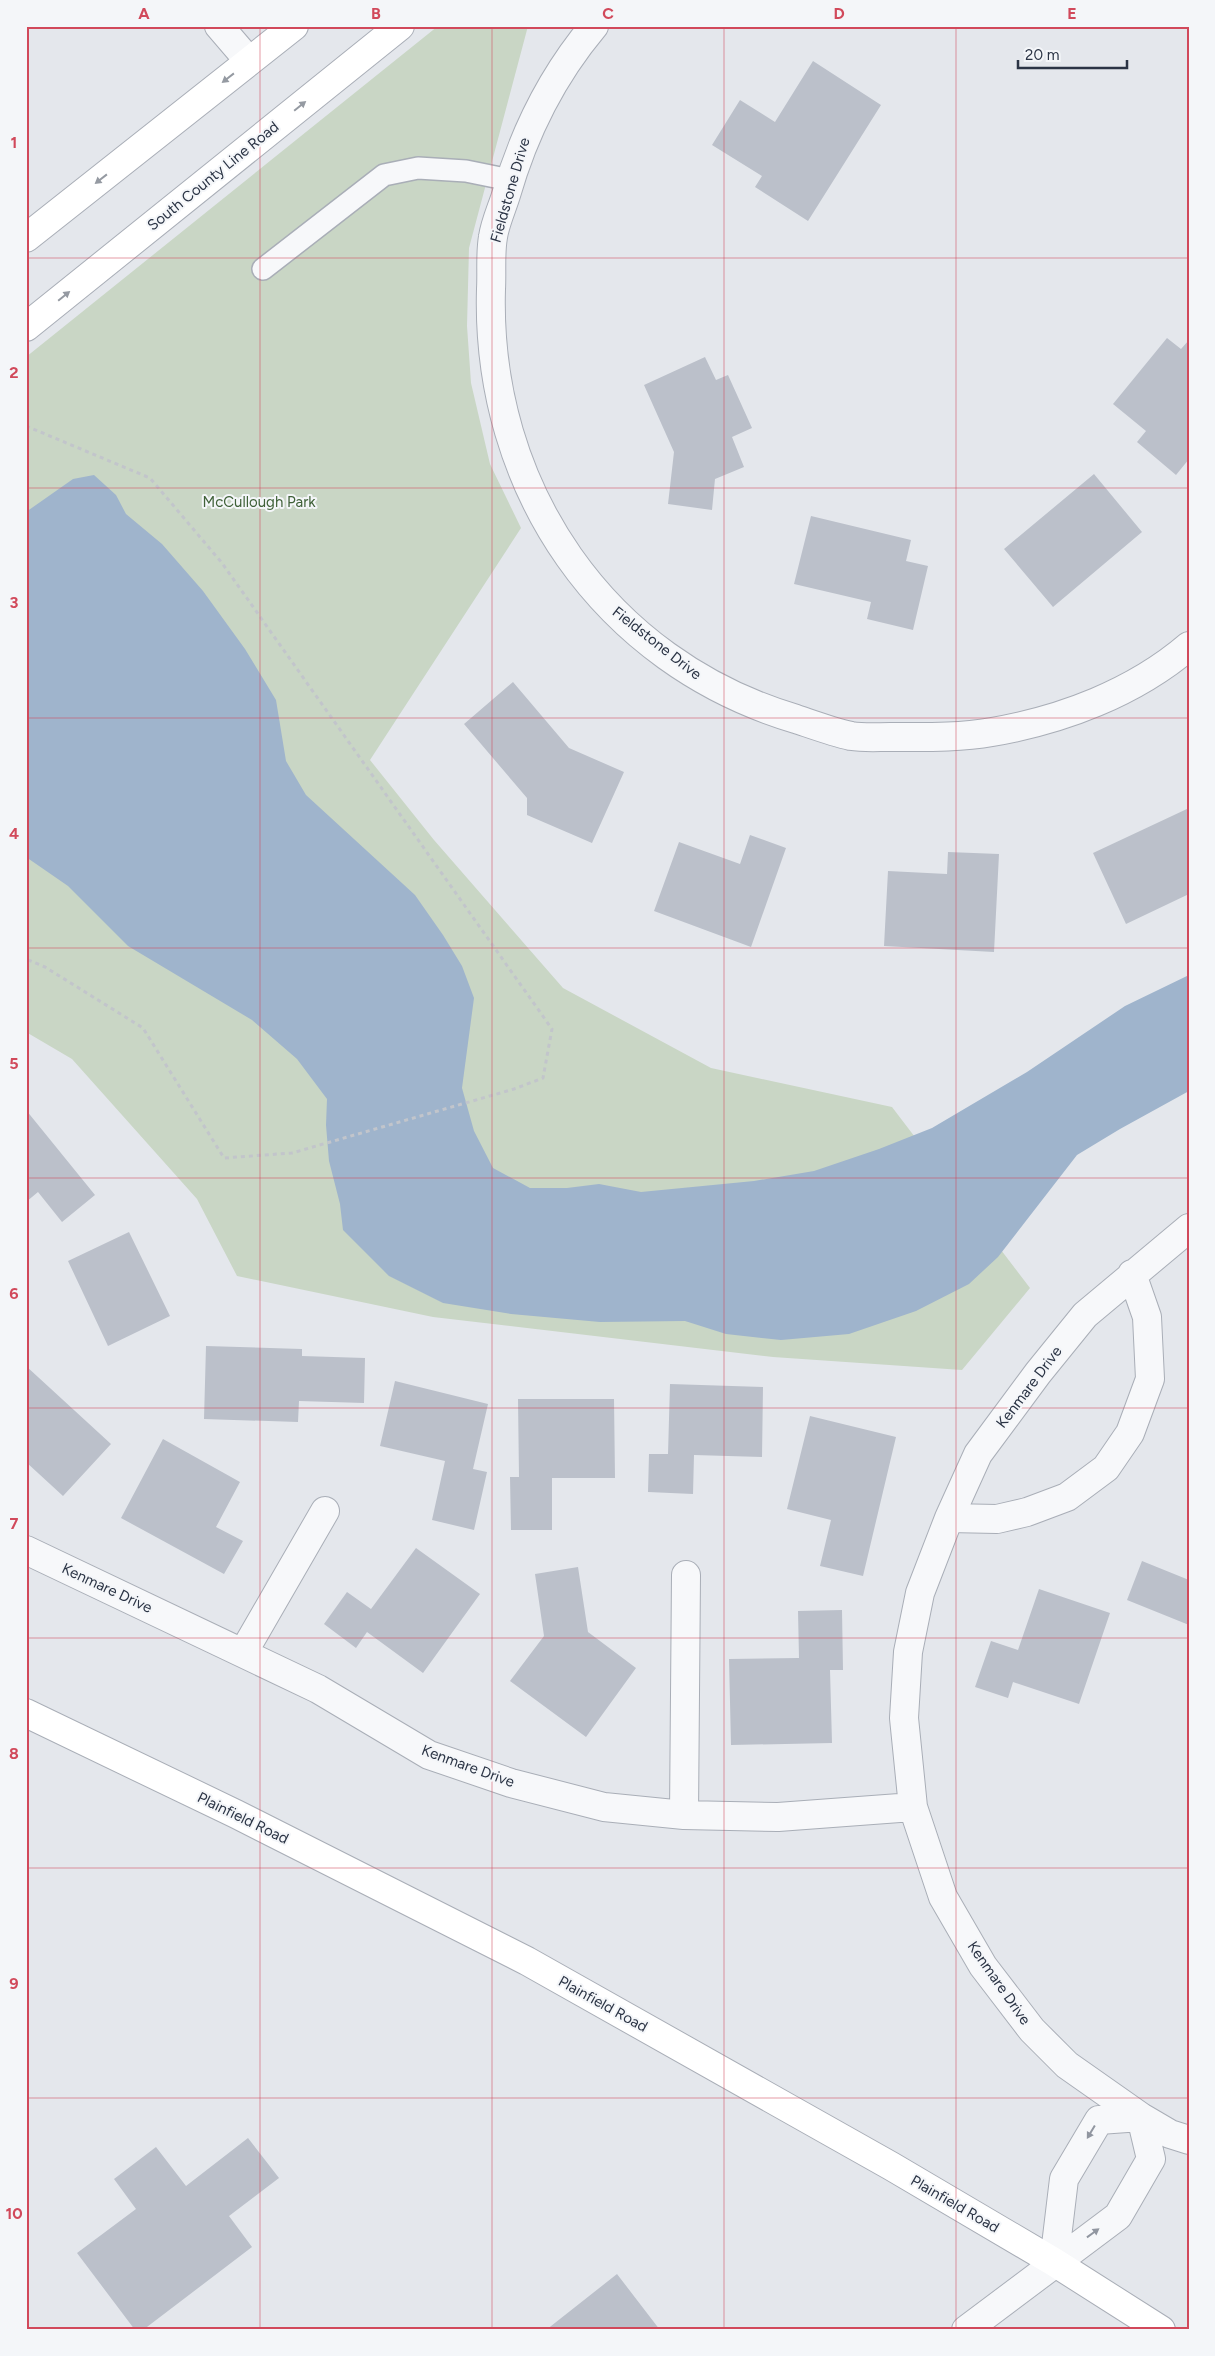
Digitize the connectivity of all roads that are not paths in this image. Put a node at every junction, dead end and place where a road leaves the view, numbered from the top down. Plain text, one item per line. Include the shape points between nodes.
1 (220, 26) edge
2 (294, 26) edge
3 (400, 26) edge
4 (594, 26) edge
5 (249, 61) junction
6 (510, 180) junction
7 (26, 238) edge
8 (263, 270) dead end
9 (26, 326) edge
10 (1189, 646) edge
11 (1189, 1228) edge
12 (1132, 1274) junction
13 (325, 1511) dead end
14 (949, 1518) junction
15 (26, 1550) edge
16 (686, 1575) dead end
17 (243, 1653) junction
18 (26, 1713) edge
19 (913, 1807) junction
20 (684, 1816) junction
21 (1141, 2116) junction
22 (1189, 2140) edge
23 (1054, 2262) junction
24 (966, 2330) edge
25 (1160, 2330) edge

1 - 5 street
2 - 5 main road
9 -> 3 main road, South County Line Road
4 - 6 street, Fieldstone Drive via 544,98 528,129
5 -> 7 main road
6 - 8 lane via 466,171 418,168 384,175
6 - 10 street, Fieldstone Drive via 493,237 490,315 498,393 516,456 531,493 572,562 624,622 682,666 704,681 774,713 853,736 937,738 975,735 1049,720 1089,705 1150,674
11 - 12 street, Kenmare Drive
12 - 14 street, Kenmare Drive via 1085,1316 1038,1373 978,1454
12 - 14 street via 1147,1318 1150,1379 1130,1434 1106,1468 1067,1497 1027,1512 997,1519
13 - 17 street
14 - 19 street, Kenmare Drive via 920,1592 908,1652 904,1718
15 - 17 street, Kenmare Drive
16 - 20 street
17 - 20 street, Kenmare Drive via 318,1689 429,1755 511,1783 604,1807
18 - 23 main road, Plainfield Road via 236,1814 527,1962 891,2166
19 - 20 street, Kenmare Drive via 778,1817
19 - 21 street, Kenmare Drive via 943,1898 983,1966 1032,2030 1067,2065
21 - 22 street, Kenmare Drive via 1170,2134
23 -> 21 street via 1118,2216 1151,2159
21 -> 23 street via 1099,2120 1094,2128 1064,2179
23 - 24 street
23 - 25 main road, Plainfield Road

